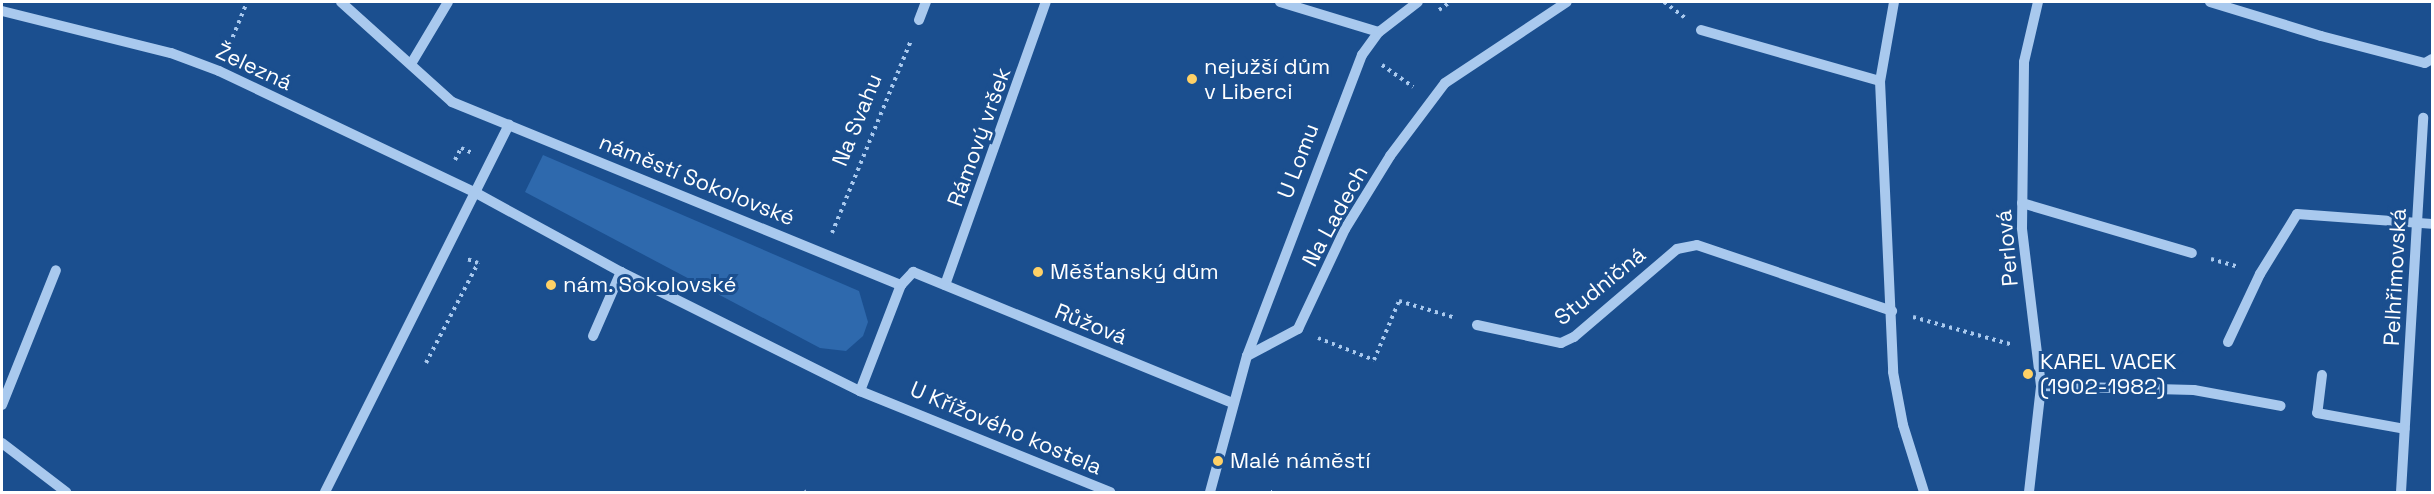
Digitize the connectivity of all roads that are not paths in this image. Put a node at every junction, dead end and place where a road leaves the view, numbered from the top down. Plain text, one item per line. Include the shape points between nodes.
1 (341, 2) edge
2 (448, 2) edge
3 (926, 2) edge
4 (1046, 2) edge
5 (1280, 2) edge
6 (1418, 2) edge
7 (1567, 2) edge
8 (1894, 2) edge
9 (2038, 2) edge
10 (2210, 2) edge
11 (2, 11) edge
12 (919, 20) road end
13 (1701, 30) dead end
14 (1378, 32) junction
15 (2429, 61) edge
16 (411, 64) junction
17 (1880, 81) junction
18 (2423, 118) dead end
19 (509, 125) junction
20 (478, 194) junction
21 (2022, 202) junction
22 (2418, 223) junction
23 (2433, 224) edge
24 (2192, 253) road end
25 (56, 270) dead end
26 (621, 272) junction
27 (940, 283) junction
28 (901, 285) junction
29 (1892, 311) junction
30 (1476, 325) road end
31 (593, 336) dead end
32 (2228, 342) dead end
33 (1247, 357) junction
34 (2322, 375) dead end
35 (2041, 386) junction
36 (860, 391) junction
37 (1232, 403) junction
38 (2, 405) edge
39 (2281, 406) dead end
40 (2405, 429) junction
41 (2, 442) edge
42 (66, 492) edge
43 (325, 492) edge
44 (1110, 492) edge
45 (1210, 492) edge
46 (1924, 492) edge
47 (2029, 492) edge
48 (2402, 492) edge

1 - 16 street
2 - 16 street
3 - 12 street
4 - 27 street, Rámový vršek
5 - 14 street
6 - 14 street, U Lomu
7 - 33 street, Na Ladech via 1445,83 1390,156 1345,229 1298,329
8 - 17 street
9 - 21 street, Perlová via 2024,62
10 - 15 street
11 - 20 street, Železná via 171,52
13 - 17 street
14 - 33 street, U Lomu via 1362,55 1341,106
16 - 19 street via 452,102
17 - 29 street
18 - 22 street, Pelhřimovská
19 - 20 street
19 - 28 street, náměstí Sokolovské
20 - 26 street
20 - 43 street
21 - 24 street
21 - 35 street, Perlová
22 - 23 street
22 - 32 street via 2297,214 2260,274
22 - 40 street, Pelhřimovská
25 - 38 street
26 - 31 street
26 - 36 street
27 - 28 street via 913,272
27 - 37 street, Růžová
28 - 36 street
29 - 30 street, Studničná via 1698,245 1677,249 1574,337 1561,343
29 - 46 street via 1893,372
33 - 37 street
34 - 40 street via 2318,413
35 - 39 street via 2194,390
35 - 47 street, Perlová
36 - 44 street, U Křížového kostela
37 - 45 street
40 - 48 street, Pelhřimovská
41 - 42 street

